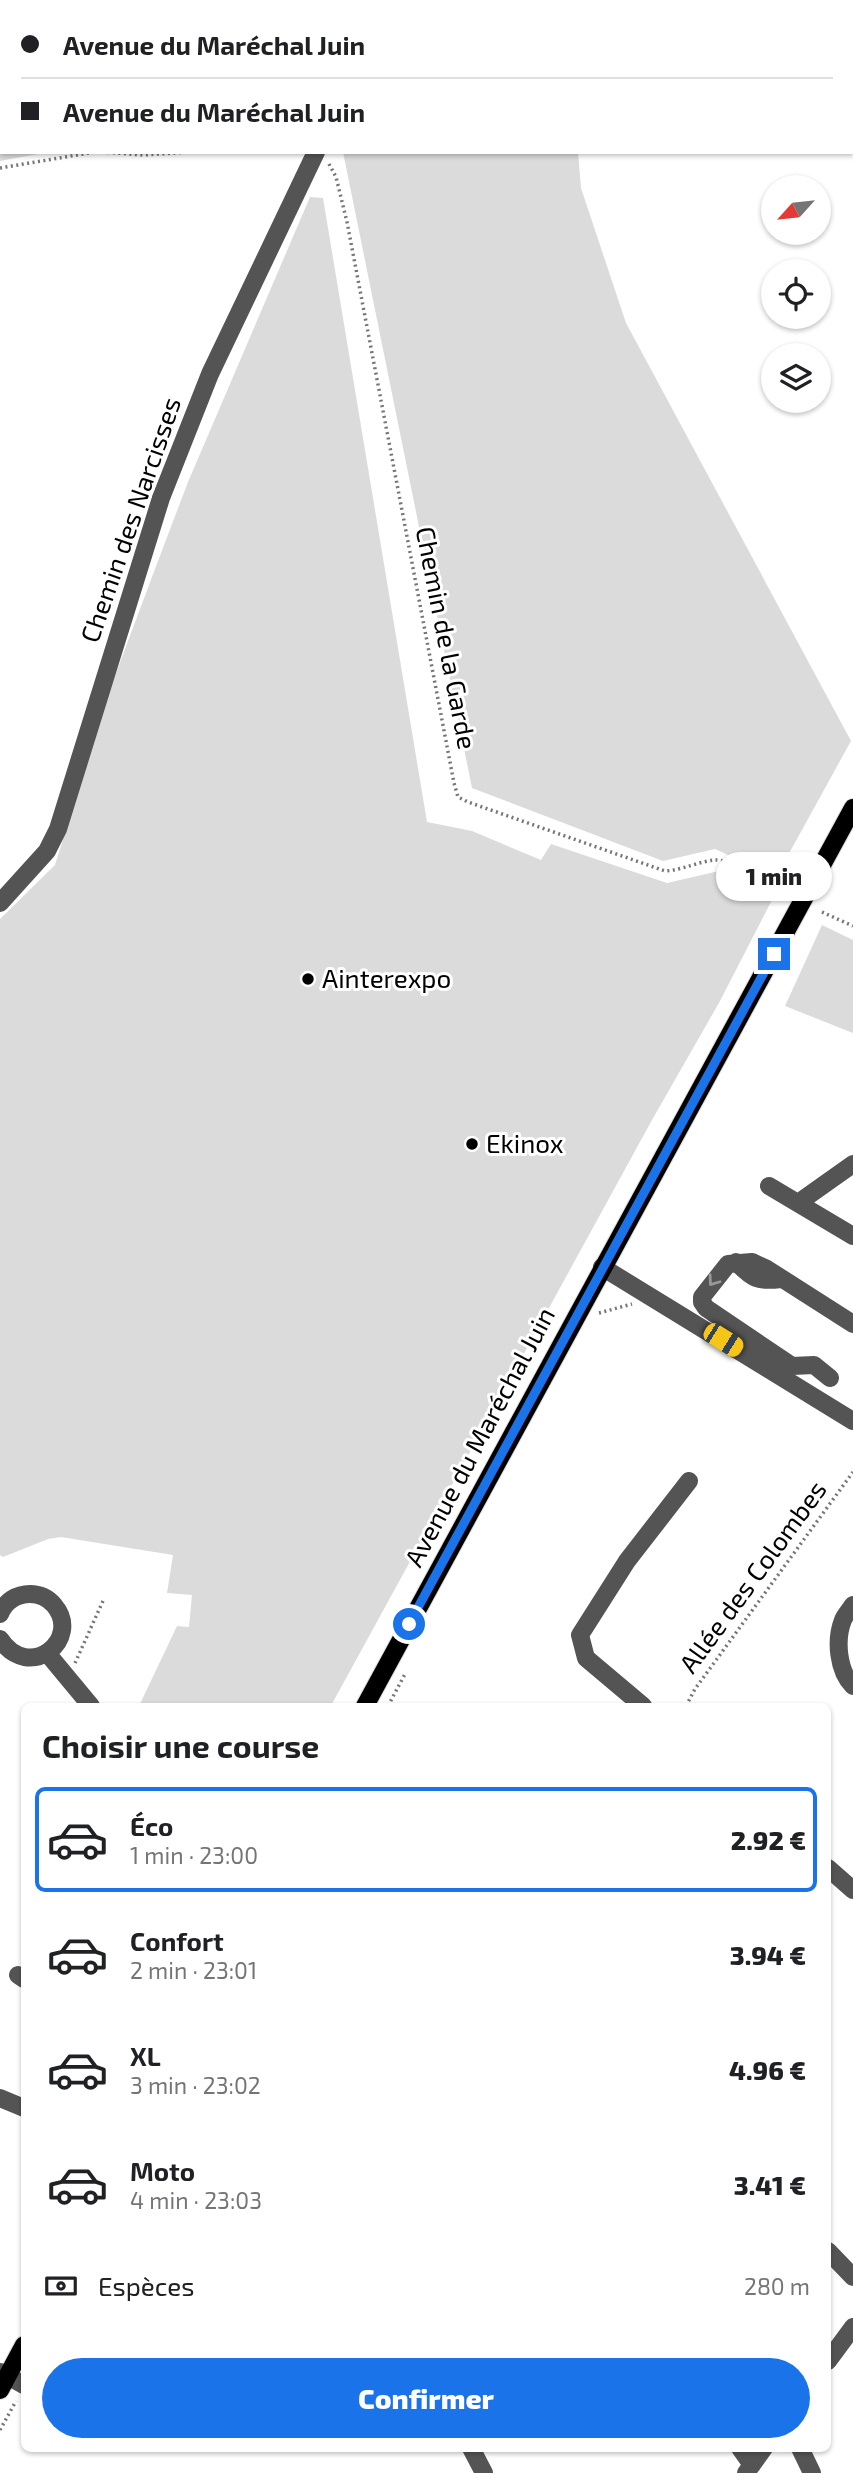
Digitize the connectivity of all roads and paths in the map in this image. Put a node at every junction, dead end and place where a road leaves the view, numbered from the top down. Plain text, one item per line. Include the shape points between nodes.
1 (83, 154) edge
2 (129, 154) edge
3 (159, 154) edge
4 (322, 157) edge
5 (0, 168) edge
6 (853, 808) edge
7 (782, 891) dead end
8 (0, 903) edge
9 (822, 912) dead end
10 (853, 926) edge
11 (853, 1164) edge
12 (769, 1186) dead end
13 (798, 1203) junction
14 (853, 1236) edge
15 (602, 1267) junction
16 (853, 1324) edge
17 (830, 1378) dead end
18 (853, 1421) edge
19 (853, 1472) edge
20 (689, 1481) dead end
21 (103, 1601) dead end
22 (3, 1602) edge
23 (853, 1605) edge
24 (0, 1639) edge
25 (47, 1653) junction
26 (68, 1678) junction
27 (853, 1686) edge
28 (89, 1703) edge
29 (367, 1703) edge
30 (639, 1703) edge
31 (687, 1703) edge
32 (831, 1871) edge
33 (853, 1890) edge
34 (0, 2098) edge
35 (21, 2107) edge
36 (831, 2254) edge
37 (853, 2277) edge
38 (853, 2327) edge
39 (21, 2350) edge
40 (831, 2357) edge
41 (3, 2379) edge
42 (21, 2384) edge
43 (21, 2391) edge
44 (0, 2430) edge
45 (473, 2452) edge
46 (742, 2452) edge
47 (761, 2452) edge
48 (802, 2452) edge
49 (749, 2469) edge
50 (484, 2473) edge
51 (812, 2473) edge

1 - 5 path
2 - 3 path
4 - 7 path, Chemin de la Garde via 335,177 346,222 458,797 665,871 726,861
4 - 8 street, Chemin des Narcisses via 210,374 161,498 58,829 47,851
6 - 15 main road, Avenue du Maréchal Juin
9 - 10 path
11 - 13 street
12 - 13 street
13 - 14 street
15 - 18 street
15 - 29 main road, Avenue du Maréchal Juin
16 -> 17 street via 781,1279 762,1281 736,1262 722,1269 702,1297 706,1308 792,1366 814,1365
19 - 31 path, Allée des Colombes
20 - 30 street via 627,1562 580,1635 586,1658
21 - 26 path
22 - 25 street via 35,1594 58,1611 62,1629
23 - 27 street via 843,1620 838,1649
24 - 25 street via 15,1655 26,1658
25 - 26 street
26 - 28 street
32 - 33 street
34 - 35 street
36 - 37 street
38 - 40 street
39 - 41 main road
41 - 42 street
43 - 44 path
45 - 50 street
46 - 49 street
47 - 49 street
48 - 51 street

